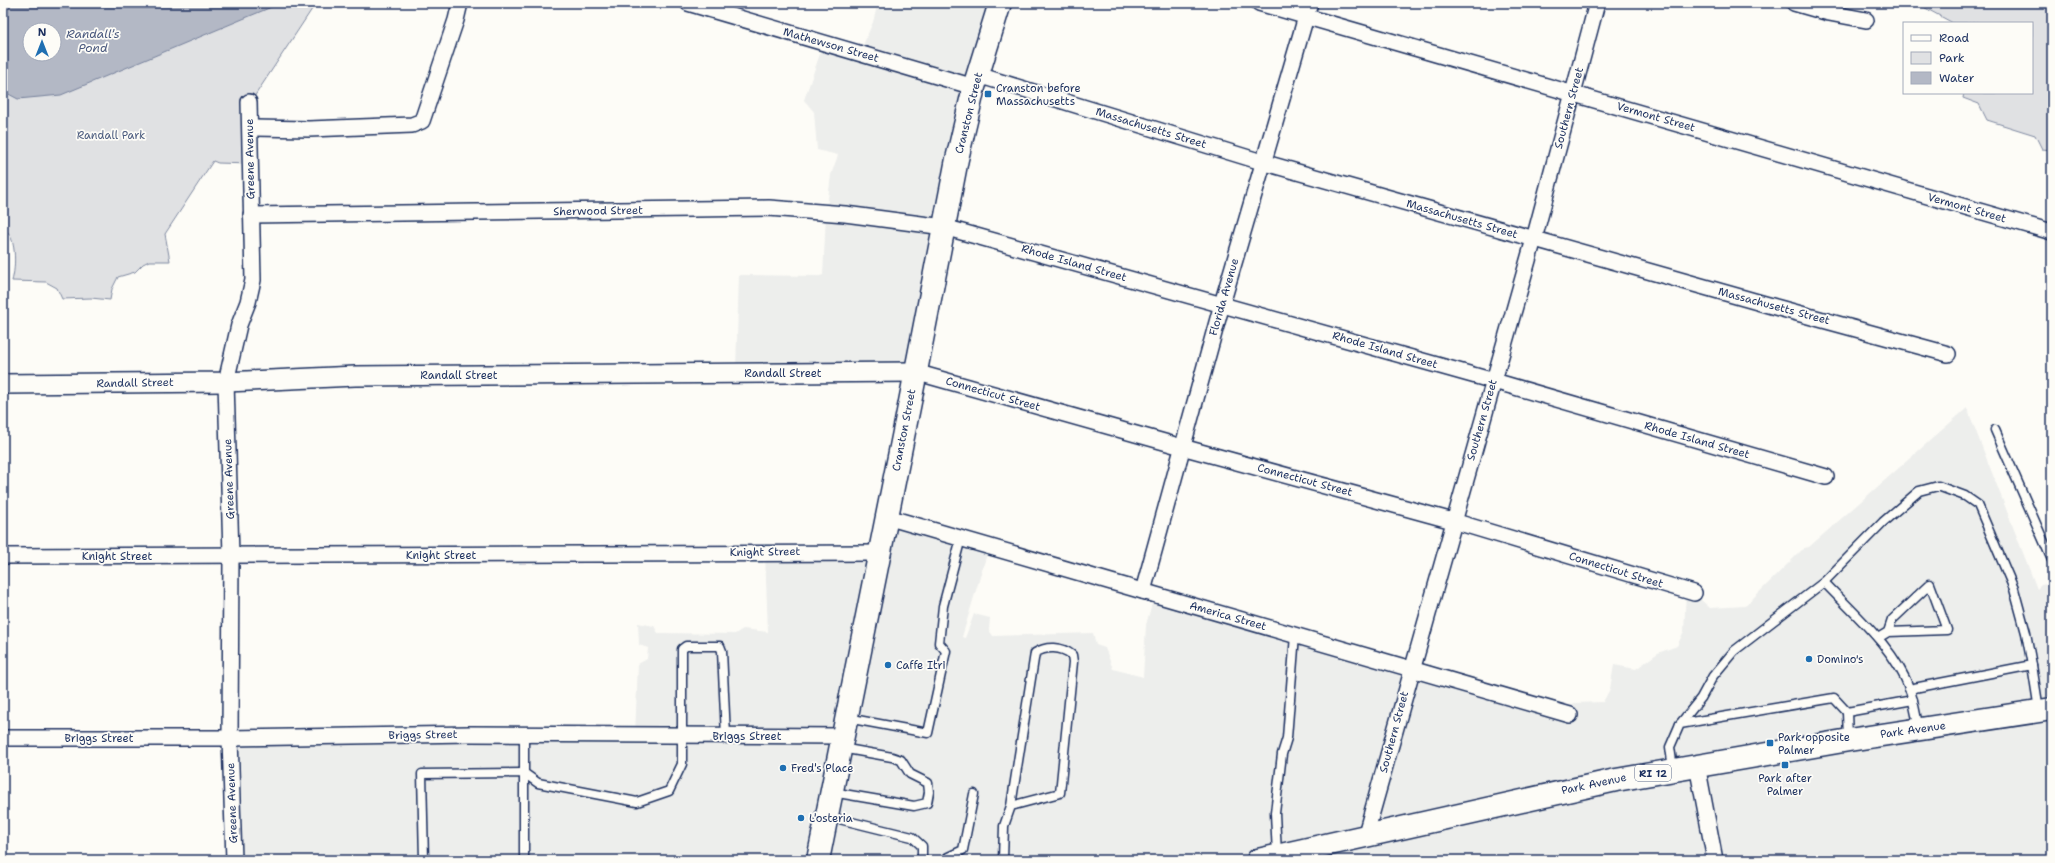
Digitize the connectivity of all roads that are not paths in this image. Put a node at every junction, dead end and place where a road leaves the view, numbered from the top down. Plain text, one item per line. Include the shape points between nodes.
1 (460, 3) edge
2 (688, 3) edge
3 (1000, 3) edge
4 (1259, 3) edge
5 (1597, 3) edge
6 (1794, 3) edge
7 (1308, 10) edge
8 (1866, 20) dead end
9 (976, 81) junction
10 (1573, 94) junction
11 (249, 102) dead end
12 (254, 128) dead end
13 (1262, 162) junction
14 (251, 215) junction
15 (944, 226) junction
16 (2052, 232) edge
17 (1534, 239) junction
18 (1222, 304) junction
19 (1948, 354) dead end
20 (915, 372) junction
21 (1494, 381) junction
22 (226, 382) junction
23 (3, 384) edge
24 (1996, 430) dead end
25 (1182, 447) junction
26 (1826, 477) dead end
27 (887, 517) junction
28 (1453, 521) junction
29 (961, 538) junction
30 (879, 553) junction
31 (231, 555) junction
32 (3, 556) edge
33 (2052, 560) edge
34 (1824, 582) junction
35 (1143, 591) junction
36 (1694, 593) dead end
37 (1888, 632) junction
38 (1295, 635) junction
39 (1878, 638) junction
40 (2032, 665) junction
41 (1411, 669) junction
42 (1909, 689) junction
43 (1913, 700) junction
44 (2046, 710) edge
45 (1847, 712) junction
46 (1570, 715) dead end
47 (1680, 724) junction
48 (1919, 730) junction
49 (524, 734) junction
50 (843, 734) junction
51 (682, 736) junction
52 (726, 736) junction
53 (3, 738) edge
54 (230, 738) junction
55 (1848, 740) junction
56 (1697, 765) junction
57 (1673, 769) junction
58 (524, 773) junction
59 (831, 792) junction
60 (974, 794) dead end
61 (1011, 806) junction
62 (826, 816) junction
63 (1365, 837) junction
64 (1267, 859) edge
65 (234, 860) edge
66 (424, 860) edge
67 (524, 860) edge
68 (818, 860) edge
69 (922, 860) edge
70 (948, 860) edge
71 (1003, 860) edge
72 (1715, 860) edge

1 - 12 street, Greene Avenue via 422,121 412,125 309,129
2 - 9 street, Mathewson Street
3 - 9 main road, Cranston Street
4 - 7 street, Vermont Street
5 - 10 street, Southern Street
6 - 8 street
7 - 10 street, Vermont Street
7 - 13 street, Florida Avenue
9 - 13 street, Massachusetts Street
9 - 15 main road, Cranston Street
10 - 16 street, Vermont Street
10 - 17 street, Southern Street
11 - 14 street, Greene Avenue
13 - 17 street, Massachusetts Street
13 - 18 street, Florida Avenue
14 - 15 street, Sherwood Street via 769,208
14 - 22 street, Greene Avenue via 253,280 239,325
15 - 18 street, Rhode Island Street
15 - 20 main road, Cranston Street
17 - 19 street, Massachusetts Street
17 - 21 street, Southern Street
18 - 21 street, Rhode Island Street
18 - 25 street, Florida Avenue
20 - 22 street, Randall Street via 355,376
20 - 25 street, Connecticut Street
20 - 27 main road, Cranston Street
21 - 26 street, Rhode Island Street
21 - 28 street, Southern Street
22 - 23 street, Randall Street
22 - 31 street, Greene Avenue
24 - 33 lane
25 - 28 street, Connecticut Street
25 - 35 street, Florida Avenue
27 - 29 street, America Street
27 - 30 main road, Cranston Street
28 - 36 street, Connecticut Street
28 - 41 street, Southern Street
29 - 35 street, America Street
29 - 50 lane via 943,606 939,643 946,651 928,733
30 - 31 street, Knight Street
30 - 50 main road, Cranston Street
31 - 32 street, Knight Street
31 - 54 street, Greene Avenue
34 - 39 lane
34 - 40 lane via 1883,522 1920,491 1938,486 1965,496 1978,506 2014,589
34 - 47 lane via 1734,650
35 - 38 street, America Street
37 - 37 lane via 1892,620 1930,584 1947,630
37 - 39 lane
38 - 41 street, America Street
38 - 64 lane via 1287,738 1282,754
39 - 42 lane
40 - 42 lane
40 - 44 lane
41 - 46 street, America Street
41 - 63 street, Southern Street
42 - 43 lane
43 - 45 lane
43 - 48 lane
44 - 48 main road, Park Avenue / RI 12
45 - 47 lane via 1834,698
45 - 55 lane
47 - 57 lane via 1670,748
48 - 55 main road, Park Avenue / RI 12
49 - 51 street, Briggs Street
49 - 54 street, Briggs Street
49 - 58 lane
50 - 52 street, Briggs Street
50 - 59 main road, Cranston Street
50 - 59 lane via 901,760 910,774 928,783 927,803 914,806
51 - 52 street, Briggs Street
51 - 52 lane via 682,649 686,646 720,646
51 - 58 lane via 682,764 669,791 637,802 538,783
53 - 54 street, Briggs Street
54 - 65 street, Greene Avenue
55 - 56 main road, Park Avenue / RI 12
56 - 57 main road, Park Avenue / RI 12
56 - 72 street
57 - 63 main road, Park Avenue / RI 12 via 1548,794
58 - 66 lane via 422,774
58 - 67 lane
59 - 62 main road, Cranston Street
60 - 70 lane via 963,850
61 - 61 lane via 1035,653 1042,649 1065,649 1072,655 1073,662 1060,793
61 - 71 lane via 1004,826
62 - 68 main road, Cranston Street
62 - 69 lane via 912,837 922,846
63 - 64 main road, Park Avenue / RI 12

